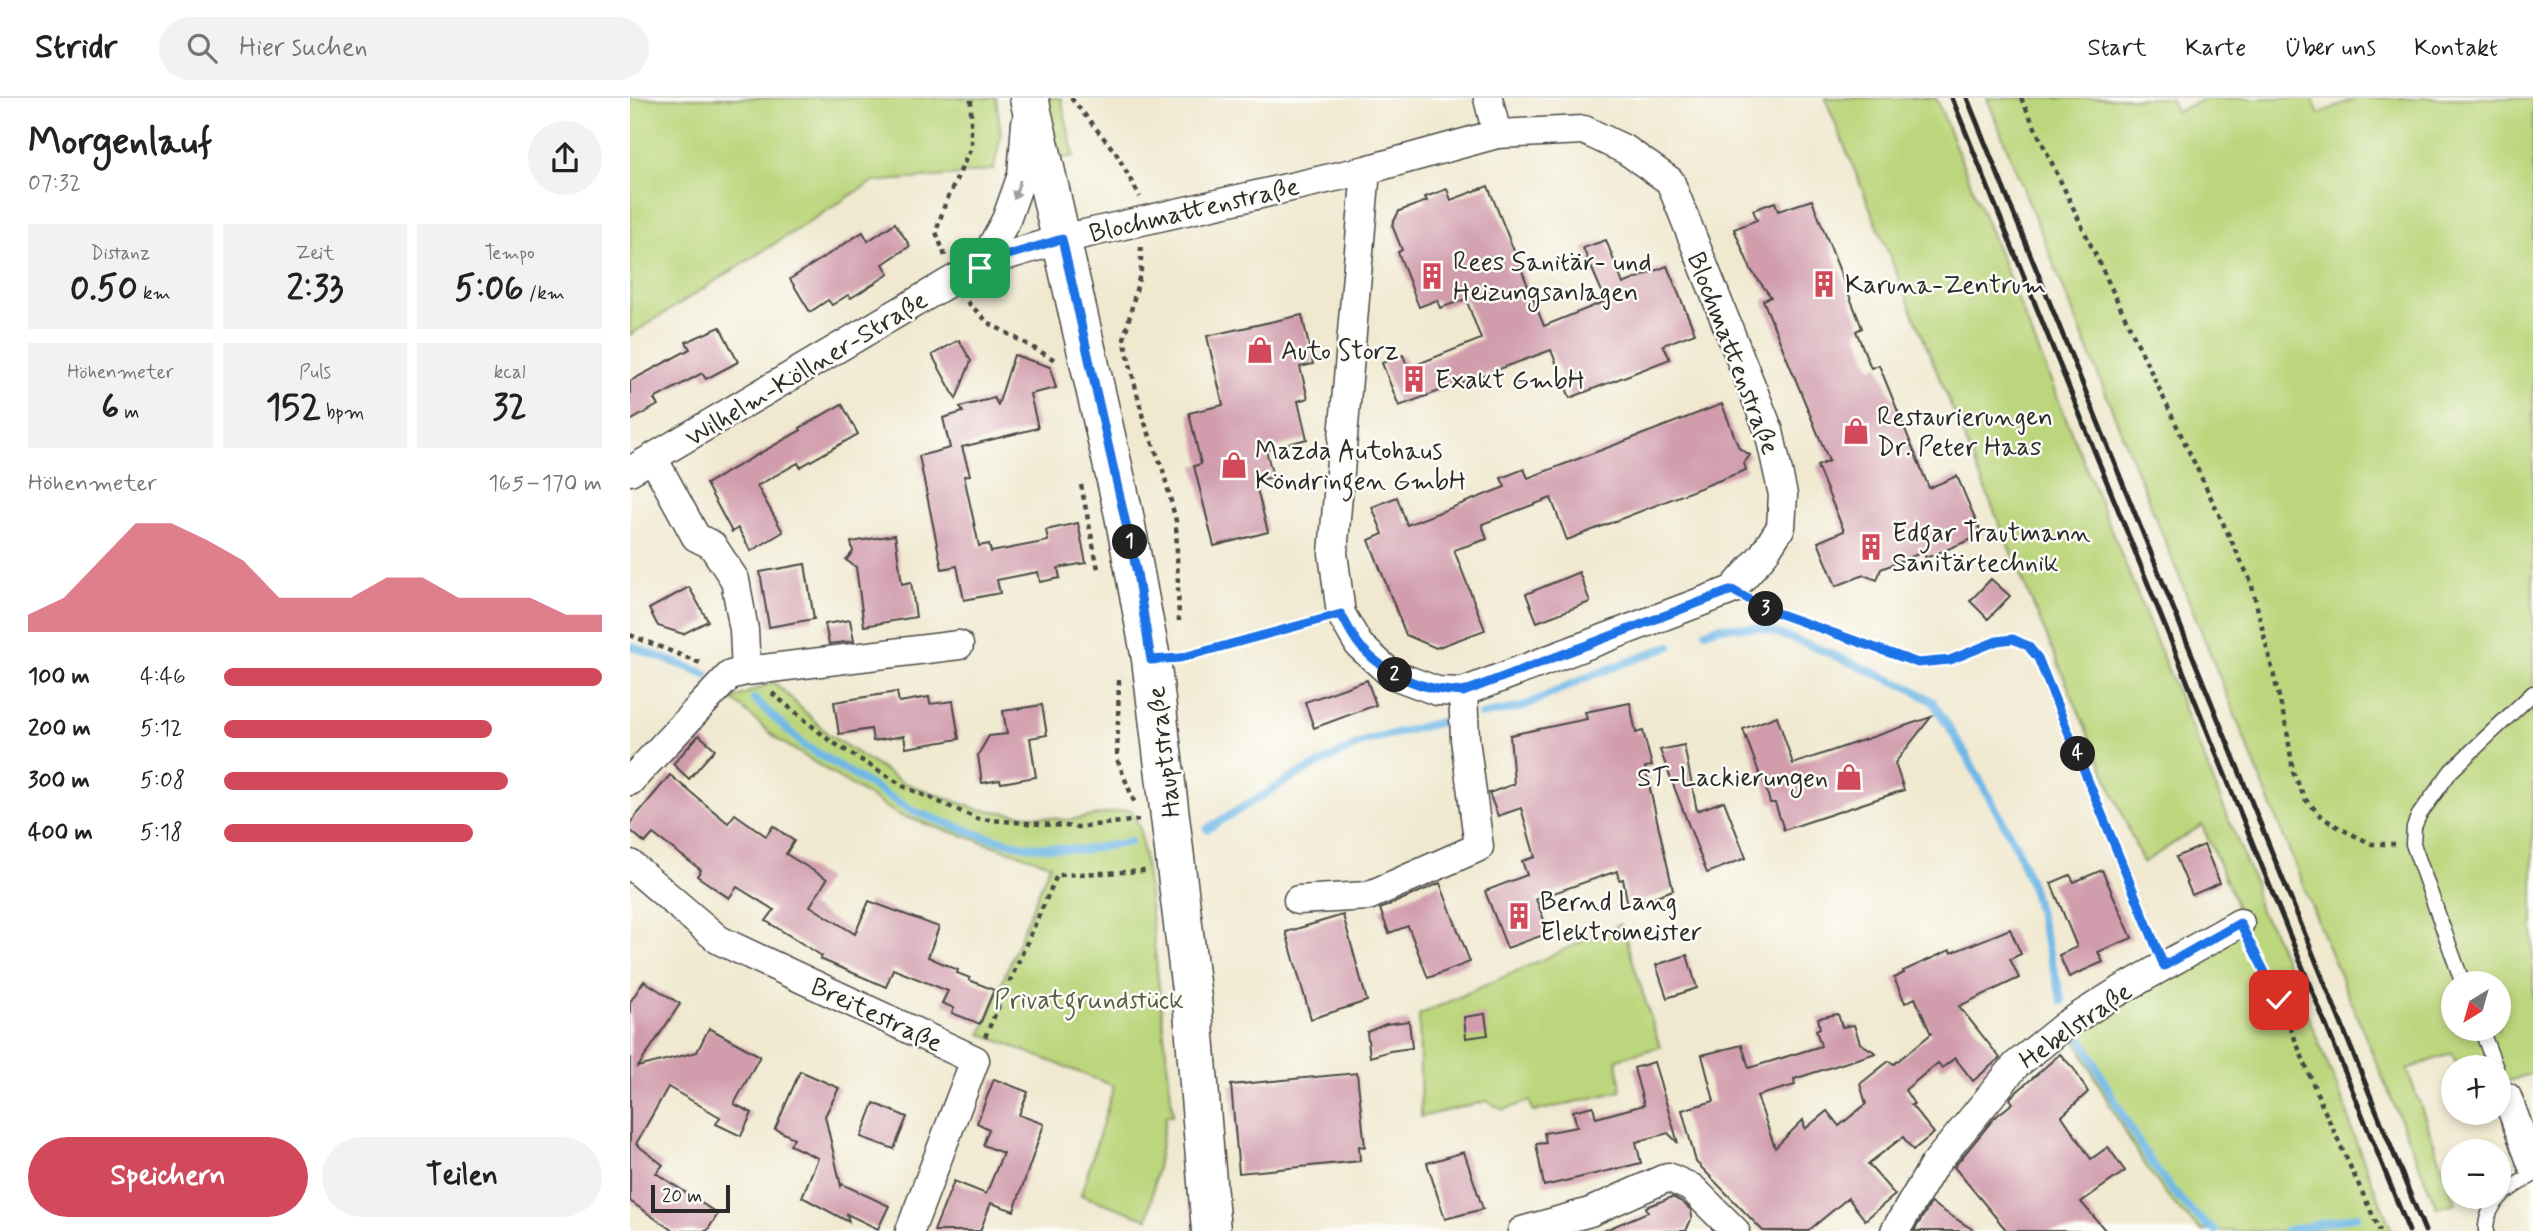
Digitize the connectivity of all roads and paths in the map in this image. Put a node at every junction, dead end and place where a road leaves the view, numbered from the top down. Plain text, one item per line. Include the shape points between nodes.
1 (971, 98) edge
2 (1029, 98) edge
3 (1072, 98) edge
4 (1488, 98) edge
5 (2021, 98) edge
6 (1497, 134) junction
7 (1366, 170) junction
8 (1143, 220) junction
9 (1062, 239) junction
10 (980, 268) junction
11 (953, 280) junction
12 (1056, 360) dead end
13 (642, 465) edge
14 (1081, 482) dead end
15 (1100, 576) dead end
16 (1732, 590) junction
17 (1341, 614) junction
18 (1179, 632) dead end
19 (630, 635) edge
20 (959, 645) dead end
21 (1163, 661) junction
22 (738, 673) junction
23 (1463, 692) junction
24 (2533, 693) edge
25 (630, 781) edge
26 (2413, 844) junction
27 (630, 864) edge
28 (1152, 871) dead end
29 (1298, 900) dead end
30 (2240, 923) joint
31 (2164, 966) junction
32 (2458, 971) edge
33 (975, 1060) junction
34 (2511, 1108) edge
35 (2533, 1167) edge
36 (2533, 1175) edge
37 (910, 1231) edge
38 (1211, 1231) edge
39 (1522, 1231) edge
40 (1735, 1231) edge
41 (1895, 1231) edge
42 (2379, 1231) edge
43 (2486, 1231) edge

1 - 11 path via 971,148 936,232
2 - 9 main road, Hauptstraße
2 -> 10 street via 1021,175 1006,220
3 - 8 path via 1129,174 1141,198
4 - 6 street
5 - 26 path via 2251,583 2293,772 2305,799 2323,818 2372,844
6 - 7 street, Blochmattenstraße
6 - 16 street, Blochmattenstraße via 1584,130 1626,150 1670,181 1769,431 1783,495 1781,527
7 - 8 street, Blochmattenstraße
7 - 17 street, Blochmattenstraße via 1333,553
8 - 9 street, Blochmattenstraße
8 - 18 path via 1140,270 1124,339 1175,521
9 - 10 street, Wilhelm-Köllner-Straße
9 - 21 main road, Hauptstraße via 1134,562
10 - 11 street, Wilhelm-Köllner-Straße
11 - 12 path via 975,312 989,323
11 - 13 street, Wilhelm-Köllner-Straße
13 - 22 street via 696,537 712,545 735,580 744,630
14 - 15 path
16 - 23 street, Blochmattenstraße
16 - 31 path via 1766,609 1918,663 1950,660 1997,641 2013,639 2028,646 2046,676
17 - 21 path
17 - 23 street, Blochmattenstraße via 1359,645 1391,674 1437,691
19 - 22 path
20 - 22 street
21 - 22 path via 1117,759 1143,819 1077,827 978,819 905,787 829,740
21 - 38 main road, Hauptstraße
22 - 25 street
23 - 29 street via 1479,848 1368,896
24 - 26 lane via 2451,771 2419,815
26 - 32 lane
27 - 33 street, Breitestraße via 719,940
28 - 33 path via 1057,875
30 - 31 street, Hebelstraße
30 - 42 path via 2279,1000
31 - 41 street, Hebelstraße via 2077,1018 2016,1065 1934,1165
33 - 37 street, Breitestraße
34 - 35 street
36 - 43 lane via 2495,1201
39 - 40 street via 1590,1212 1668,1177 1692,1188

